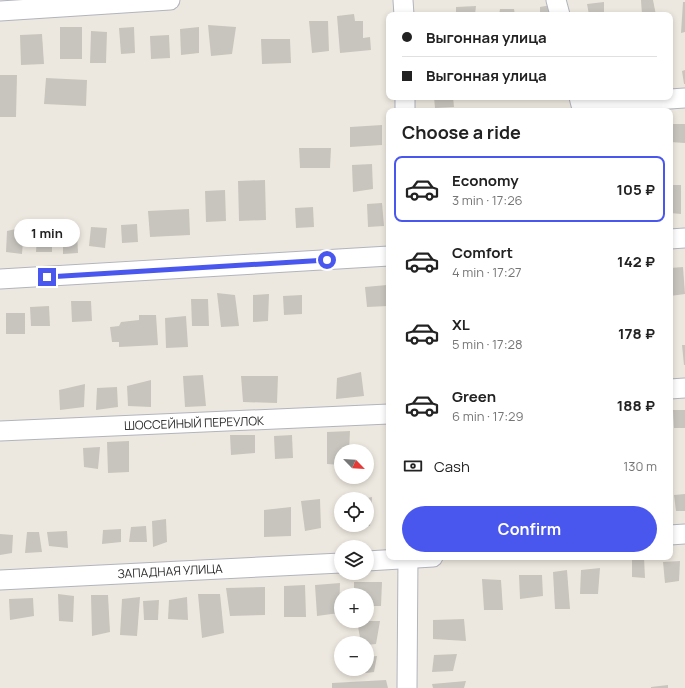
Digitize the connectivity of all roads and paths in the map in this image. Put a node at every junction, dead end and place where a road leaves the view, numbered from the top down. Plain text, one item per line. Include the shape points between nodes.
1 (170, 0) edge
2 (403, 0) edge
3 (556, 0) edge
4 (0, 11) edge
5 (404, 12) edge
6 (559, 12) edge
7 (685, 98) edge
8 (673, 99) edge
9 (580, 100) edge
10 (655, 100) edge
11 (685, 238) edge
12 (673, 239) edge
13 (386, 256) edge
14 (0, 280) edge
15 (685, 388) edge
16 (673, 389) edge
17 (386, 414) edge
18 (0, 431) edge
19 (685, 534) edge
20 (673, 535) edge
21 (374, 560) edge
22 (386, 560) edge
23 (408, 560) edge
24 (334, 563) edge
25 (0, 580) edge
26 (407, 688) edge

1 - 4 street
2 - 5 street
3 - 6 street
7 - 8 street
9 - 10 street via 581,105
11 - 12 street
13 - 14 street
15 - 16 street
17 - 18 street, ШОССЕЙНЫЙ ПЕРЕУЛОК
19 - 20 street
21 - 22 street
23 - 26 street
24 - 25 street, ЗАПАДНАЯ УЛИЦА

